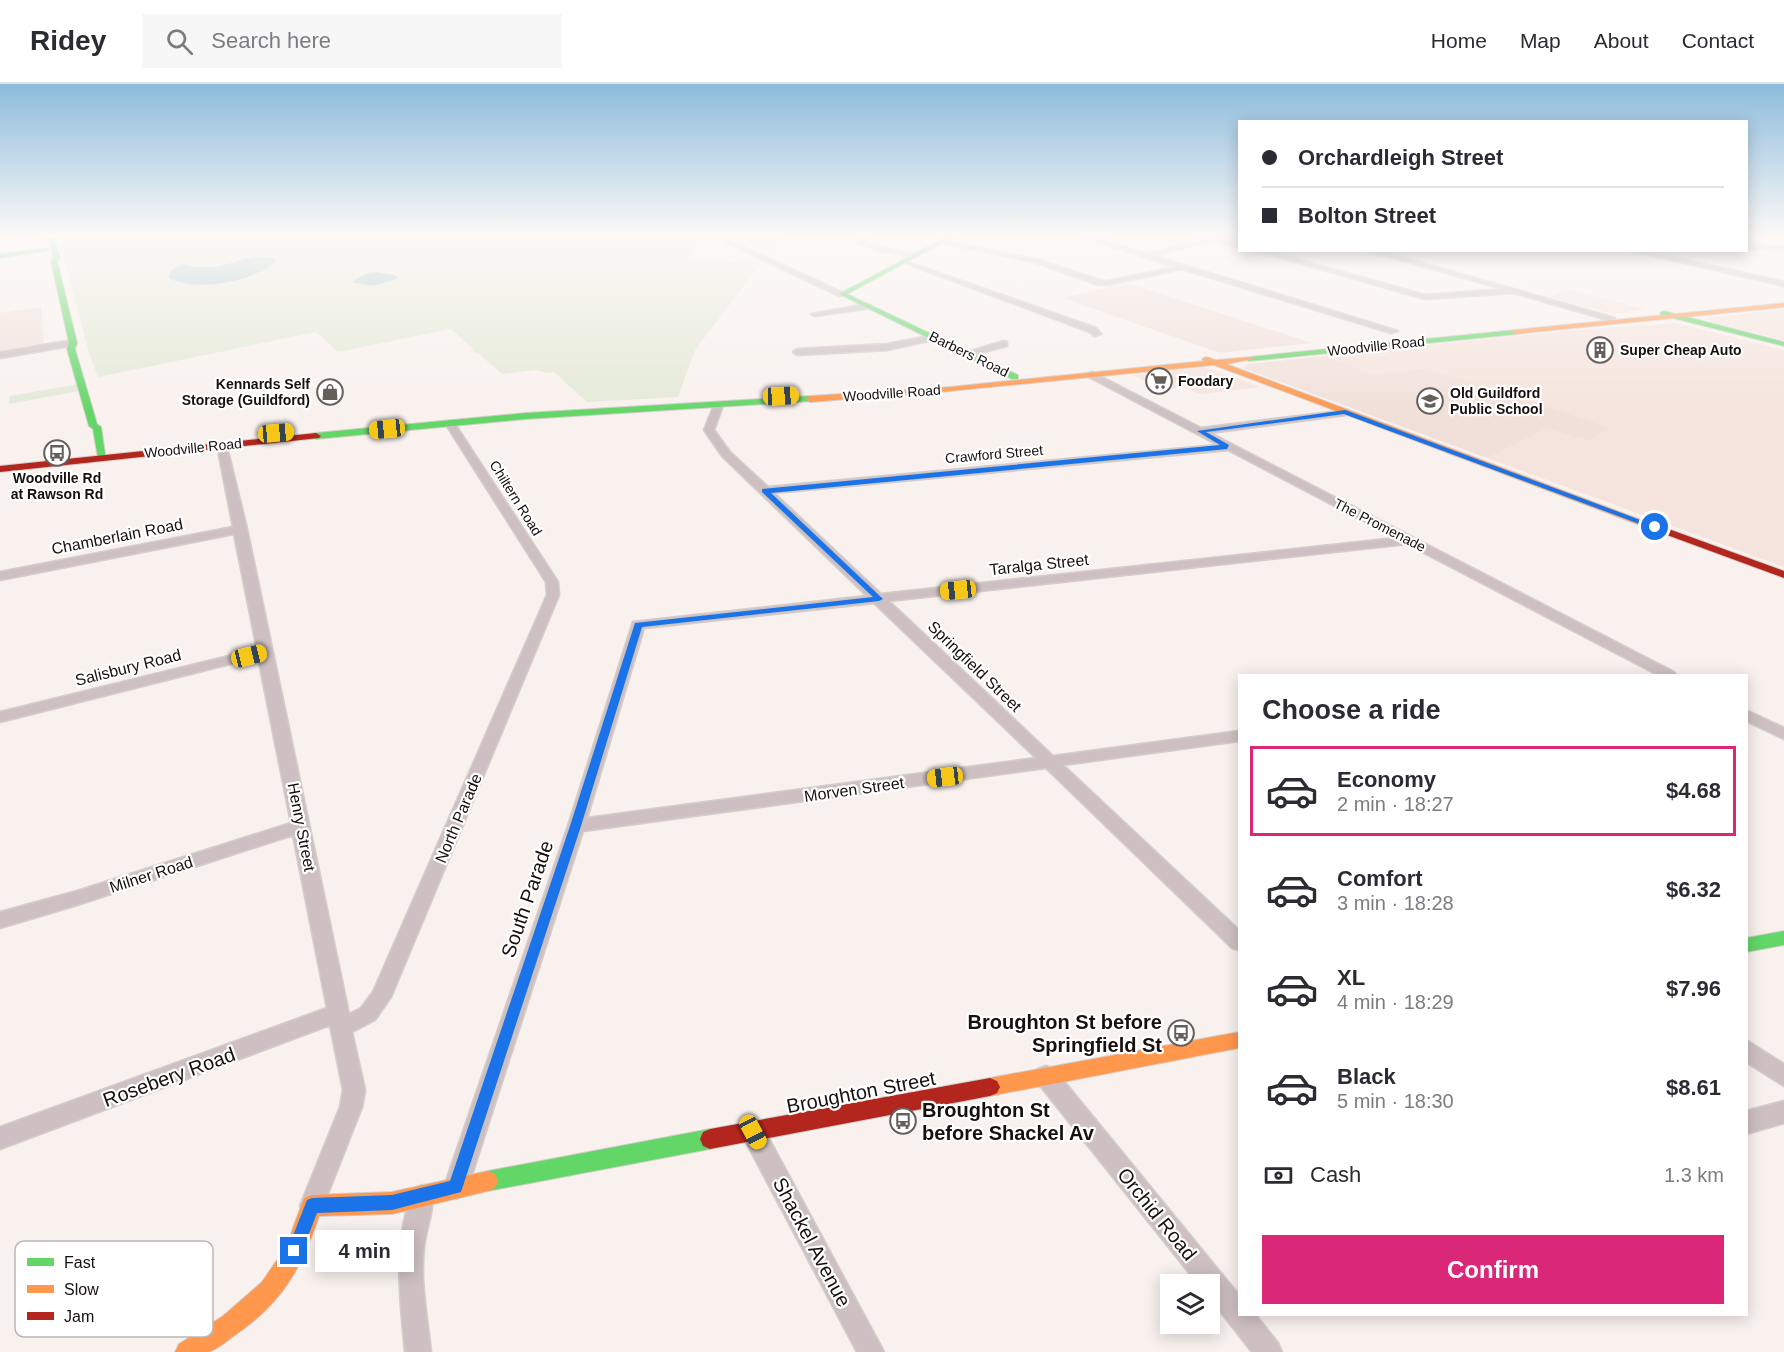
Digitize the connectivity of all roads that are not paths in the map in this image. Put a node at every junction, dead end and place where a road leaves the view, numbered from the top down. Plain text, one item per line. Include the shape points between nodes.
1 (62, 294) edge
2 (842, 294) edge
3 (1002, 294) edge
4 (1272, 294) edge
5 (1415, 294) edge
6 (1477, 294) edge
7 (1523, 294) edge
8 (1784, 303) edge
9 (867, 306) junction
10 (815, 314) dead end
11 (1670, 315) junction
12 (1611, 318) junction
13 (1394, 331) dead end
14 (1097, 334) dead end
15 (935, 338) junction
16 (73, 344) junction
17 (1004, 344) dead end
18 (1784, 344) edge
19 (797, 352) dead end
20 (968, 353) junction
21 (0, 355) edge
22 (1209, 361) junction
23 (1092, 375) junction
24 (1015, 377) junction
25 (709, 404) junction
26 (660, 406) junction
27 (1345, 412) junction
28 (450, 423) junction
29 (1200, 431) junction
30 (222, 445) junction
31 (1227, 447) junction
32 (103, 455) junction
33 (0, 463) edge
34 (0, 469) edge
35 (765, 491) junction
36 (241, 529) junction
37 (1408, 540) junction
38 (1784, 575) edge
39 (0, 576) edge
40 (553, 591) joint
41 (879, 599) junction
42 (638, 625) joint
43 (266, 651) junction
44 (1666, 674) edge
45 (1748, 716) edge
46 (0, 717) edge
47 (1784, 734) edge
48 (1238, 736) edge
49 (1050, 763) junction
50 (302, 826) junction
51 (576, 826) junction
52 (0, 920) edge
53 (1784, 938) edge
54 (1238, 941) edge
55 (1748, 945) edge
56 (340, 1021) junction
57 (1238, 1040) edge
58 (1748, 1051) edge
59 (1046, 1076) junction
60 (1784, 1076) edge
61 (1784, 1112) edge
62 (1748, 1122) edge
63 (753, 1132) junction
64 (0, 1138) edge
65 (456, 1187) junction
66 (422, 1197) junction
67 (312, 1206) junction
68 (1238, 1314) edge
69 (1240, 1316) edge
70 (213, 1336) edge
71 (212, 1337) edge
72 (187, 1352) edge
73 (418, 1352) edge
74 (871, 1352) edge
75 (1269, 1352) edge

1 - 16 main road
2 - 9 main road, Barbers Road
3 - 14 street
4 - 13 street
5 - 6 street via 1435,298
7 - 12 street
8 - 11 main road, Woodville Road
9 - 10 street
9 - 15 main road, Barbers Road
11 - 12 main road, Woodville Road
11 - 18 main road
11 - 22 main road, Woodville Road
12 - 22 main road, Woodville Road
15 - 19 street via 887,347
15 - 20 main road, Barbers Road
16 - 21 street
16 - 32 main road via 71,349
17 - 20 street
20 - 24 main road, Barbers Road
22 - 23 main road, Woodville Road
22 - 24 main road, Woodville Road
22 - 27 main road
23 - 25 main road, Woodville Road via 950,389
23 - 29 street, The Promenade
24 - 25 main road, Woodville Road
25 - 26 main road, Woodville Road
25 - 35 street, Springfield Street via 712,436
26 - 28 main road, Woodville Road
26 - 32 main road, Woodville Road via 530,410
27 - 29 street
27 - 38 main road
28 - 30 main road, Woodville Road
28 - 40 street, Chiltern Road via 552,582
29 - 31 street, The Promenade
30 - 32 main road, Woodville Road
30 - 36 street, Henry Street
31 - 35 street, Crawford Street
31 - 37 street, The Promenade
32 - 33 main road, Woodville Road
32 - 34 main road, Woodville Road
35 - 41 street, Springfield Street
36 - 39 street, Chamberlain Road
36 - 43 street, Henry Street
37 - 41 street, Taralga Street
37 - 44 street, The Promenade
40 - 56 street, North Parade via 381,997 368,1014
41 - 42 street, Taralga Street
41 - 49 street, Springfield Street
42 - 51 street, South Parade
43 - 46 street, Salisbury Road
43 - 50 street, Henry Street
45 - 47 street
48 - 49 street, Morven Street
49 - 51 street, Morven Street
49 - 54 street, Springfield Street
50 - 52 street, Milner Road
50 - 56 street, Henry Street
51 - 65 street, South Parade
53 - 55 main road
56 - 64 street, Rosebery Road
56 - 67 street, Henry Street via 354,1090
57 - 59 main road, Broughton Street
58 - 60 street
59 - 63 main road, Broughton Street
59 - 68 street, Orchid Road
61 - 62 street
63 - 65 main road, Broughton Street
63 - 74 street, Shackel Avenue
65 - 66 main road, Broughton Street
66 - 67 main road, Broughton Street via 392,1203
66 - 73 street via 411,1249
67 - 70 main road via 291,1261 272,1289 237,1322
69 - 75 street, Orchid Road
71 - 72 main road

